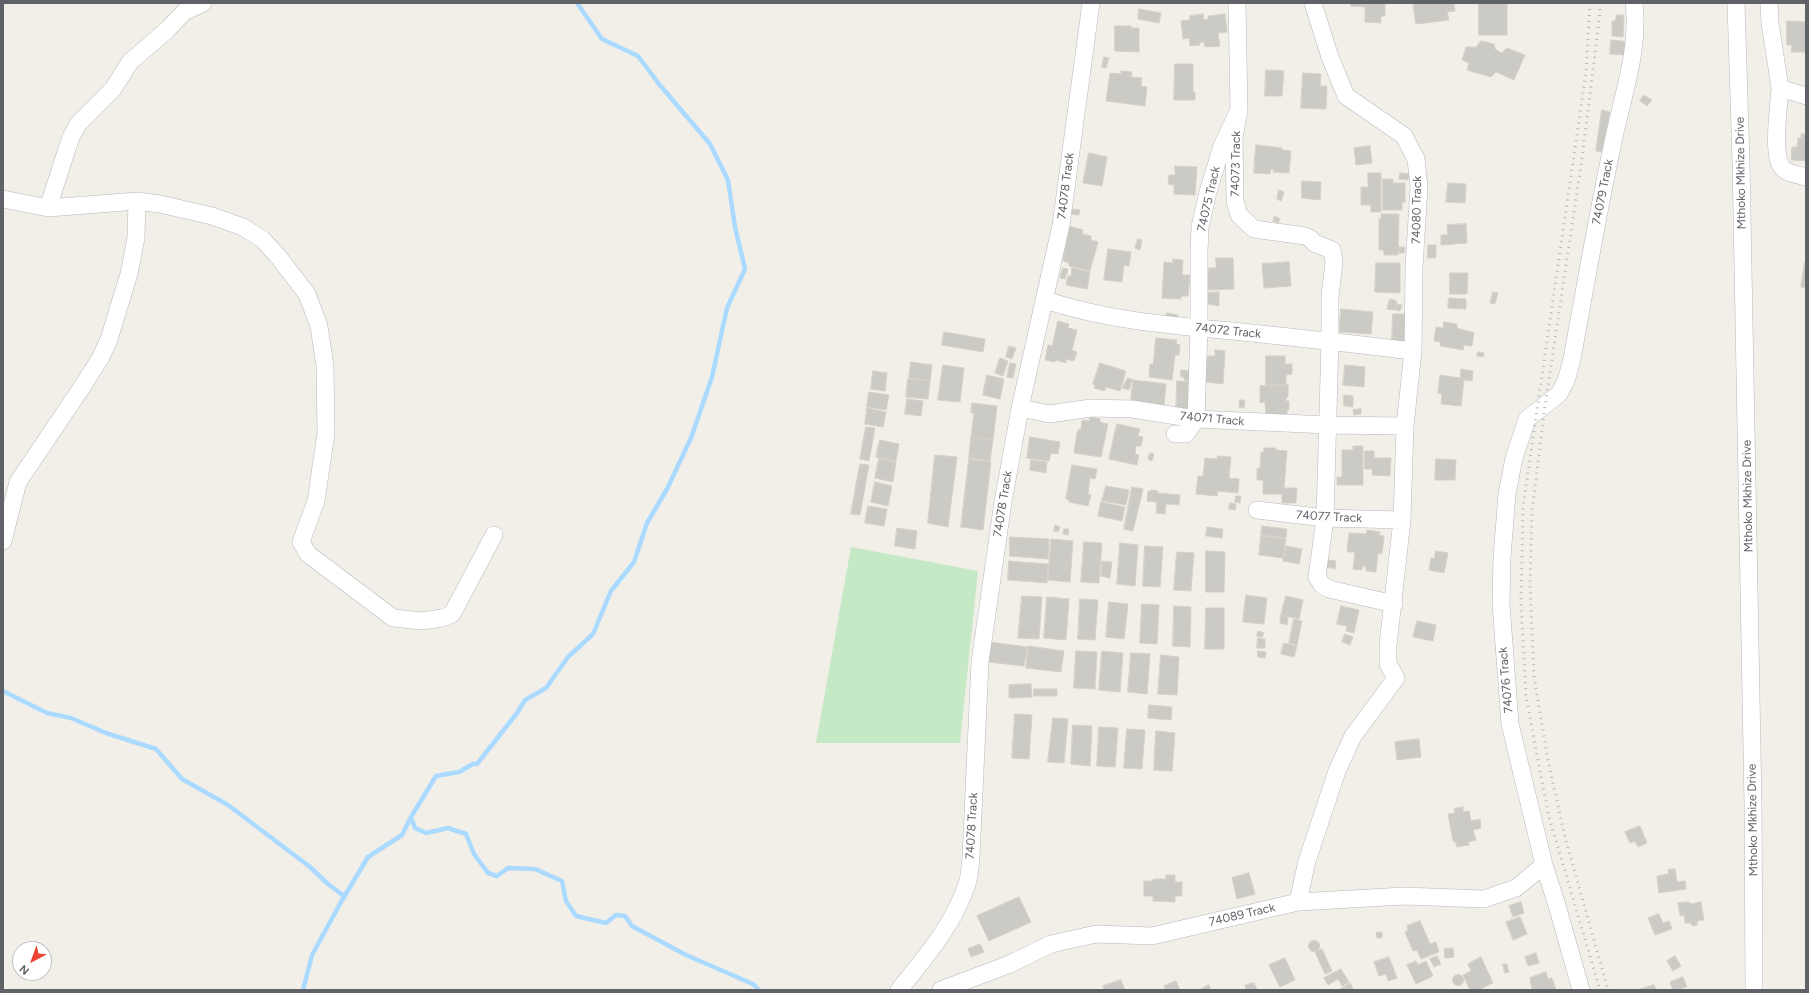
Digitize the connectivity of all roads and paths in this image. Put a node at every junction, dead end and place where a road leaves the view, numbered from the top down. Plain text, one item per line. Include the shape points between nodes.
1 (203, 3) edge
2 (1091, 3) edge
3 (1237, 3) edge
4 (1313, 3) edge
5 (1634, 3) edge
6 (1736, 3) edge
7 (1769, 3) edge
8 (1780, 88) junction
9 (1806, 96) edge
10 (1239, 110) junction
11 (1806, 177) edge
12 (3, 199) edge
13 (137, 202) junction
14 (48, 208) junction
15 (1045, 300) junction
16 (1200, 328) junction
17 (1330, 341) junction
18 (1413, 351) junction
19 (1566, 381) joint
20 (1020, 408) junction
21 (1196, 419) junction
22 (1328, 425) junction
23 (1404, 426) junction
24 (1175, 434) dead end
25 (1257, 510) dead end
26 (1325, 518) junction
27 (1402, 520) junction
28 (494, 534) dead end
29 (3, 541) edge
30 (1394, 604) junction
31 (1544, 865) junction
32 (1298, 902) junction
33 (899, 990) edge
34 (941, 990) edge
35 (1581, 990) edge
36 (1754, 990) edge

1 - 14 street via 184,12 130,62 112,89 78,124 71,137
2 - 15 street, 74078 Track via 1061,224
3 - 10 street, 74075 Track
4 - 18 street, 74080 Track via 1330,57 1346,96 1404,136 1416,159 1419,187 1414,267
5 - 19 street, 74079 Track via 1635,45 1609,159
6 - 36 street, Mthoko Mkhize Drive via 1753,794
7 - 8 street
8 - 9 street
8 - 11 street via 1778,158 1781,166 1787,171
10 - 16 street, 74075 Track via 1222,146 1200,227
10 - 17 street, 74073 Track via 1234,138 1235,201 1239,215 1254,229 1305,236 1314,243 1332,250 1334,262 1330,296
12 - 14 street
13 - 14 street
13 - 28 street via 160,204 212,216 243,227 262,239 307,294 319,326 325,366 326,433 316,501 301,542 308,554 393,618 422,621 452,614
13 - 29 street via 136,238 130,274 109,339 82,387 18,482
15 - 16 street, 74072 Track via 1076,310
15 - 20 street, 74078 Track
16 - 17 street, 74072 Track
16 - 21 street, 74075 Track
17 - 18 street, 74072 Track
17 - 22 street
18 - 23 street, 74080 Track
19 - 31 street, 74076 Track via 1559,394 1527,419 1514,458 1507,494 1502,557 1501,604 1510,724
20 - 21 street, 74071 Track via 1049,414 1091,408 1132,409
20 - 33 street, 74078 Track via 1003,502 980,662 971,857 967,883 944,933
21 - 22 street, 74071 Track
21 - 24 street via 1186,434
22 - 23 street, 74071 Track
22 - 26 street
23 - 27 street, 74080 Track
25 - 26 street, 74077 Track
26 - 27 street, 74077 Track
26 - 30 street via 1317,577 1322,585
27 - 30 street, 74080 Track
30 - 32 street, 74080 Track via 1388,664 1396,678 1353,736 1337,771 1307,861
31 - 32 street, 74089 Track via 1516,888 1484,899 1404,896
31 - 35 street, 74076 Track
32 - 34 street, 74089 Track via 1152,936 1096,934 1051,944 1010,964

